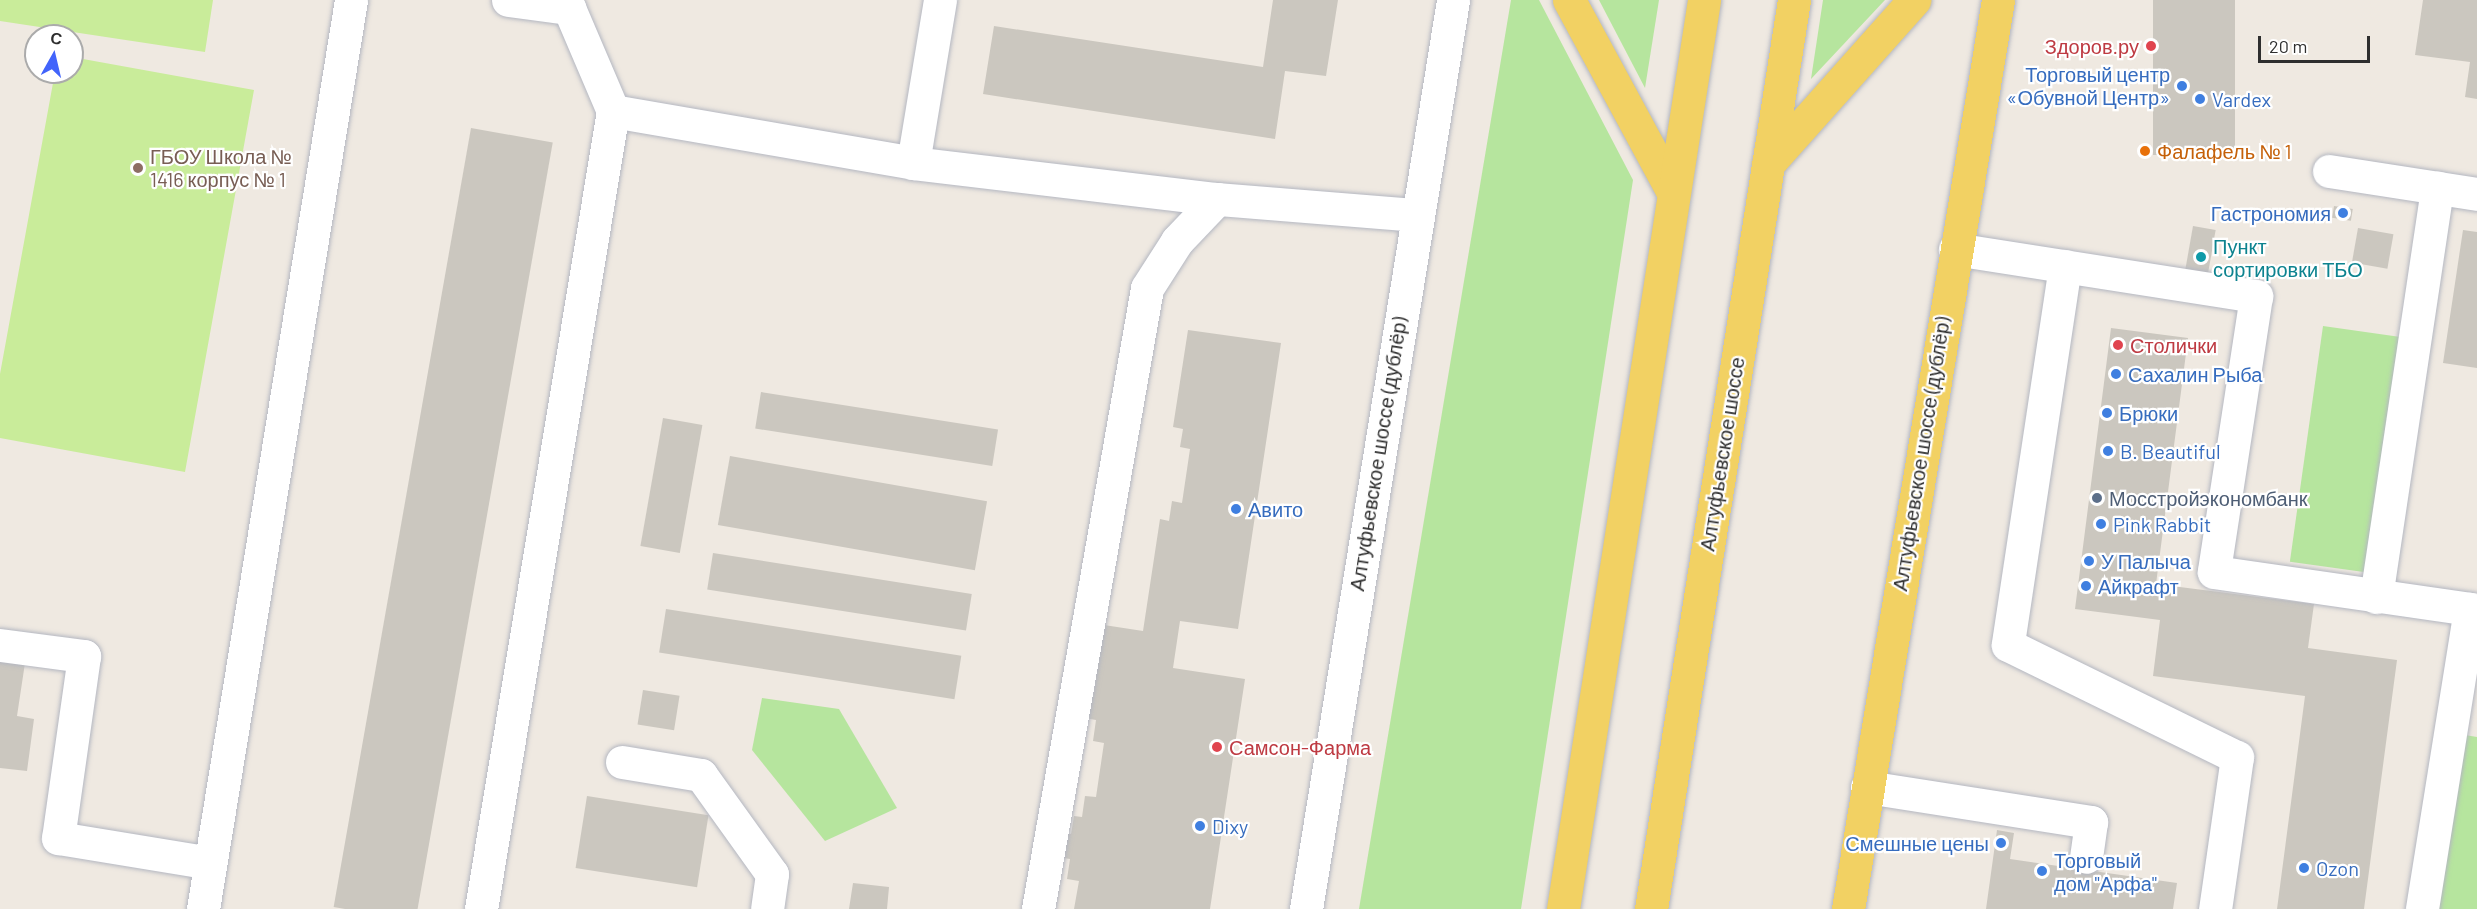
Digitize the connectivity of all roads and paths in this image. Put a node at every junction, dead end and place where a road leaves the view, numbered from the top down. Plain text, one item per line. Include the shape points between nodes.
1 (351, 0) edge
2 (508, 0) edge
3 (940, 0) edge
4 (1453, 0) edge
5 (1569, 0) edge
6 (1704, 0) edge
7 (1794, 0) edge
8 (1914, 0) edge
9 (1998, 0) edge
10 (613, 111) junction
11 (913, 163) junction
12 (1768, 164) junction
13 (2329, 171) dead end
14 (2437, 188) junction
15 (1674, 192) junction
16 (2477, 194) edge
17 (1217, 199) junction
18 (1416, 215) junction
19 (1955, 249) junction
20 (2065, 266) junction
21 (2376, 597) junction
22 (0, 645) edge
23 (2470, 657) edge
24 (622, 762) dead end
25 (1867, 787) junction
26 (2086, 857) dead end
27 (210, 863) junction
28 (202, 909) edge
29 (482, 909) edge
30 (767, 909) edge
31 (1038, 909) edge
32 (1306, 909) edge
33 (1563, 909) edge
34 (1651, 909) edge
35 (1848, 909) edge
36 (2215, 909) edge
37 (2422, 909) edge

1 - 27 street
2 - 10 street via 569,8
3 - 11 street
4 - 18 street, Алтуфьевское шоссе (дублёр)
5 - 15 main road
6 - 15 main road
7 - 12 main road, Алтуфьевское шоссе
8 - 12 main road
9 - 19 main road, Алтуфьевское шоссе (дублёр)
10 - 11 street
10 - 29 street
11 - 17 street
12 - 34 main road, Алтуфьевское шоссе
13 - 14 street
14 - 16 street
14 - 21 street
15 - 33 main road
17 - 18 street
17 - 31 street via 1177,241 1147,288
18 - 32 street, Алтуфьевское шоссе (дублёр)
19 - 20 street
19 - 25 main road, Алтуфьевское шоссе (дублёр)
20 - 21 street via 2256,296 2214,572
20 - 36 street via 2008,645 2237,757
21 - 23 street via 2470,609
22 - 27 street via 84,656 58,838
23 - 37 street
24 - 30 street via 701,775 772,874
25 - 26 street via 2091,822
25 - 35 main road, Алтуфьевское шоссе (дублёр)
27 - 28 street

